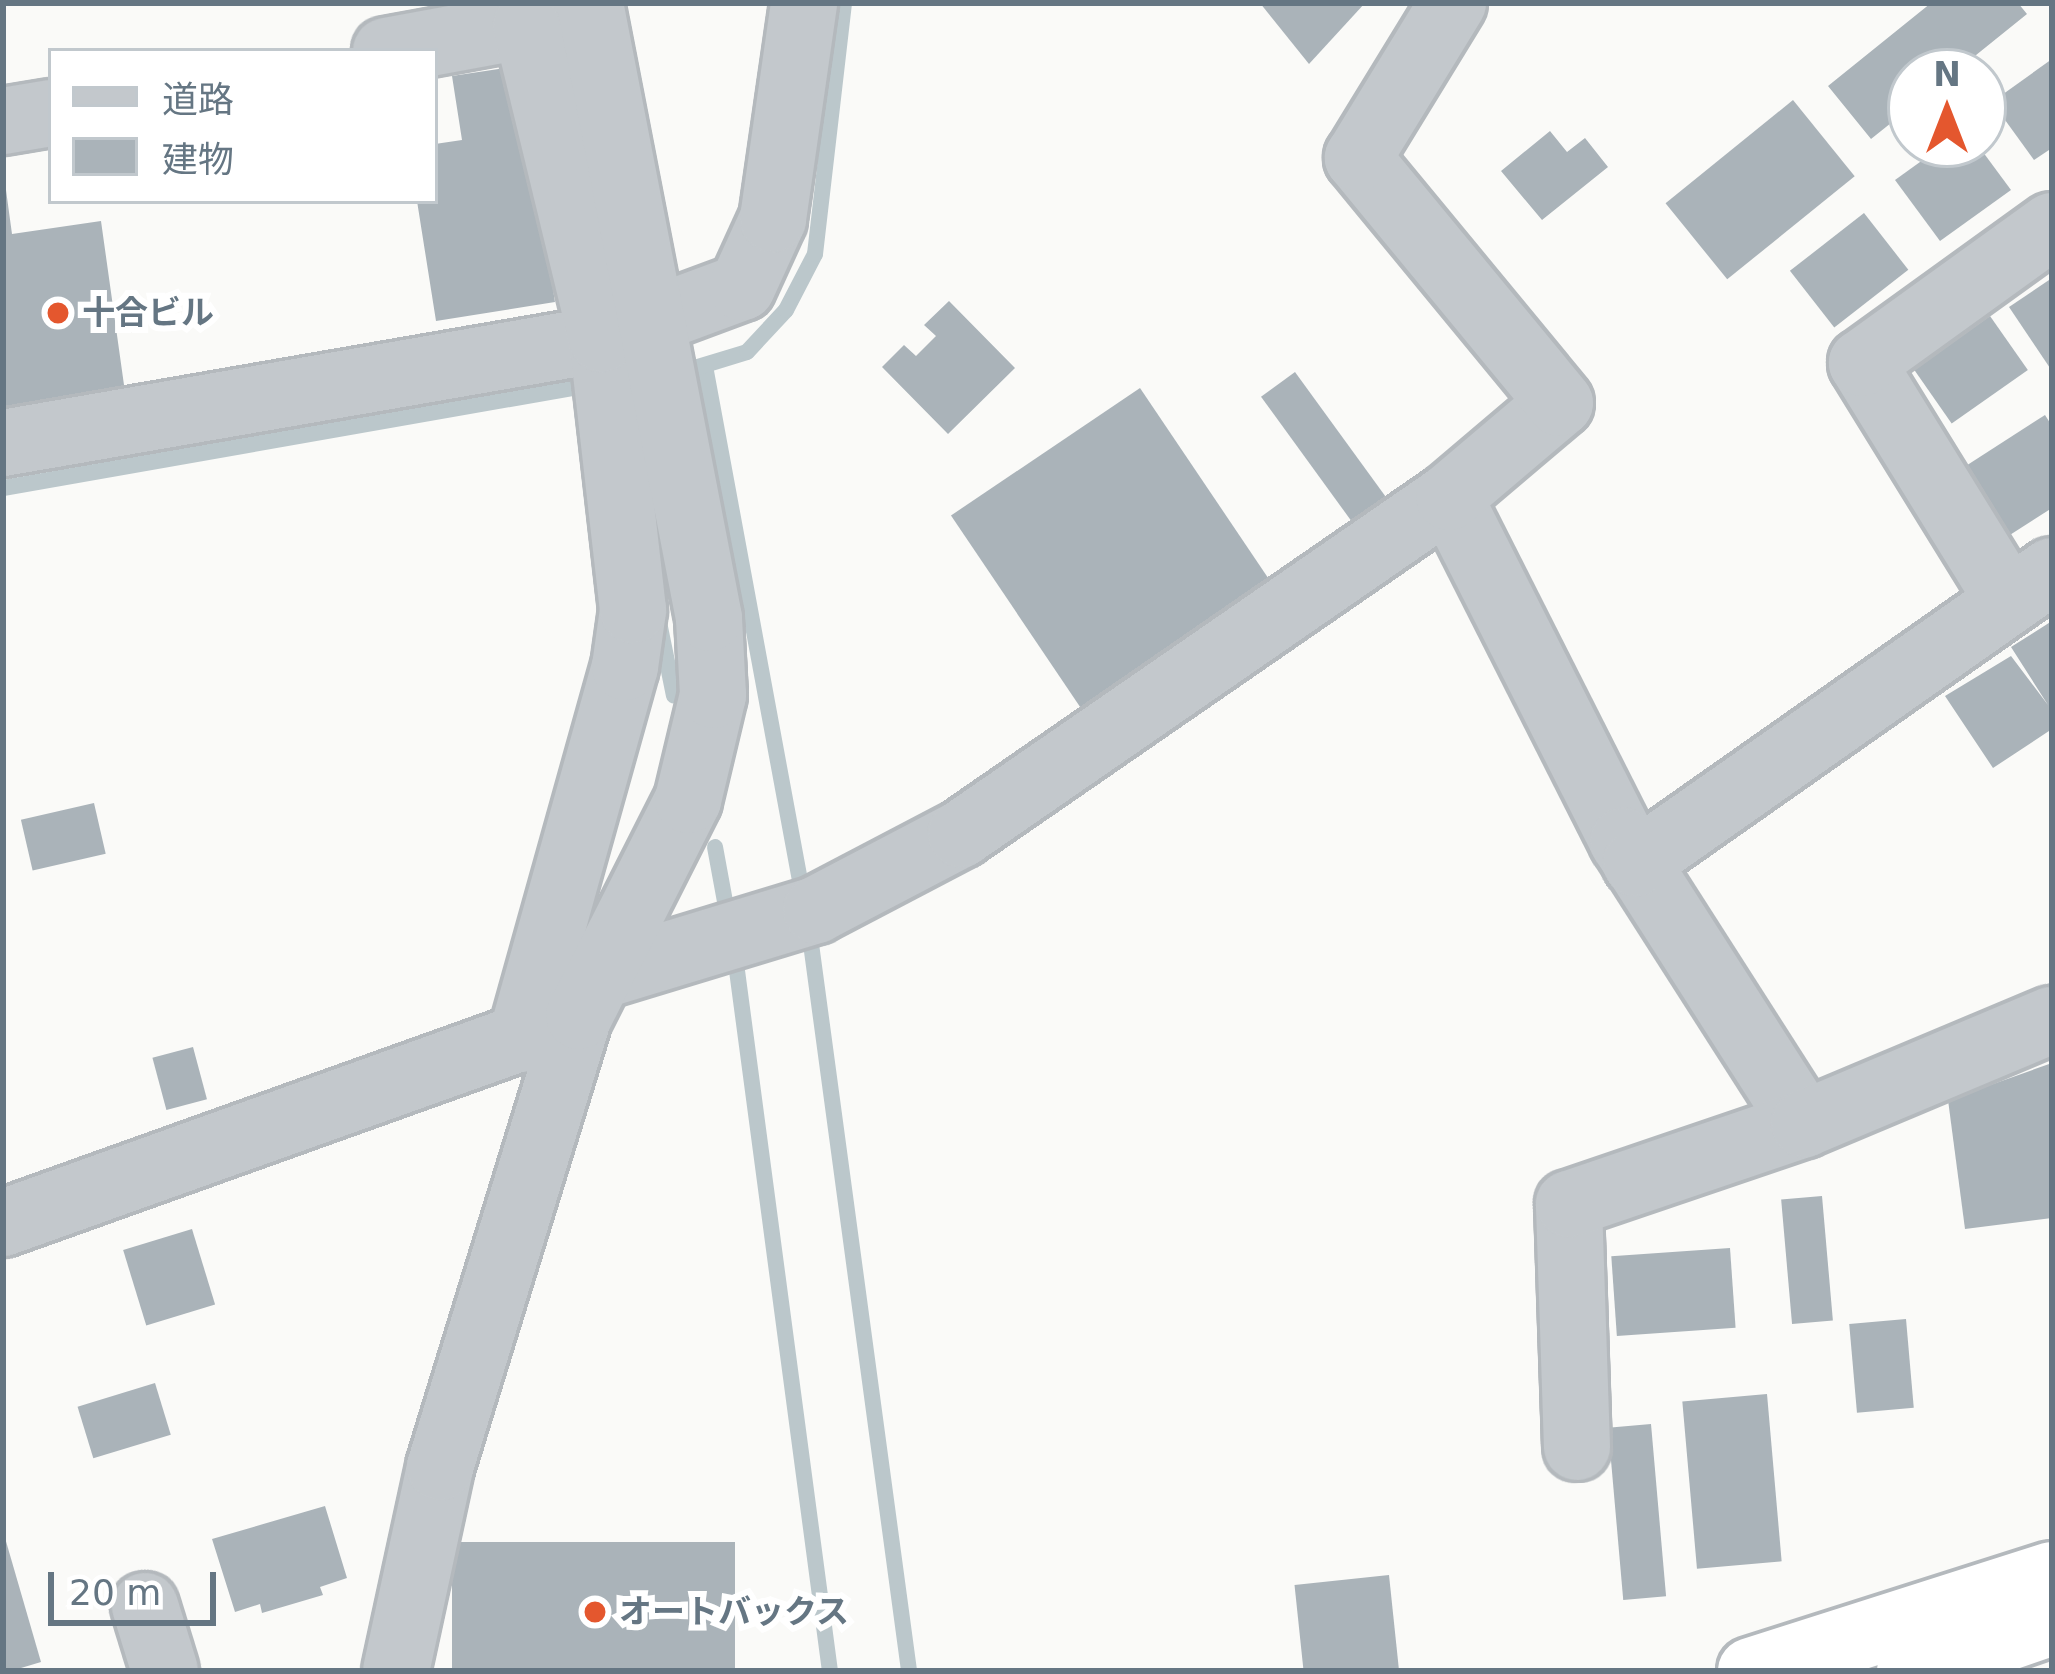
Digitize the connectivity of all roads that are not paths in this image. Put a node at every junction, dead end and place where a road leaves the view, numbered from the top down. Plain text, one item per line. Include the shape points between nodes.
1 (804, 3) edge
2 (1453, 3) edge
3 (564, 16) edge
4 (401, 48) edge
5 (48, 113) edge
6 (3, 122) edge
7 (2052, 226) edge
8 (633, 364) junction
9 (3, 443) edge
10 (648, 473) junction
11 (1449, 497) junction
12 (2031, 586) edge
13 (1636, 863) junction
14 (566, 1010) junction
15 (2052, 1020) edge
16 (1804, 1124) junction
17 (3, 1222) edge
18 (1577, 1447) dead end
19 (2052, 1575) edge
20 (145, 1606) dead end
21 (2052, 1622) edge
22 (165, 1671) edge
23 (396, 1671) edge
24 (1751, 1671) edge
25 (1910, 1671) edge

1 - 8 street via 773,219 742,287
2 - 11 street via 1358,158 1560,403
3 - 4 street
3 - 8 street
5 - 6 street
7 - 12 street via 1862,362
8 - 9 street
8 - 10 street
10 - 14 street via 626,667
10 - 14 street via 712,653 708,729 688,800
11 - 13 street
11 - 14 street via 961,834 808,913
12 - 13 street
13 - 16 street
14 - 17 street
14 - 23 street via 440,1466
15 - 16 street
16 - 18 street via 1569,1204
19 - 24 highway
20 - 22 street
21 - 25 highway

